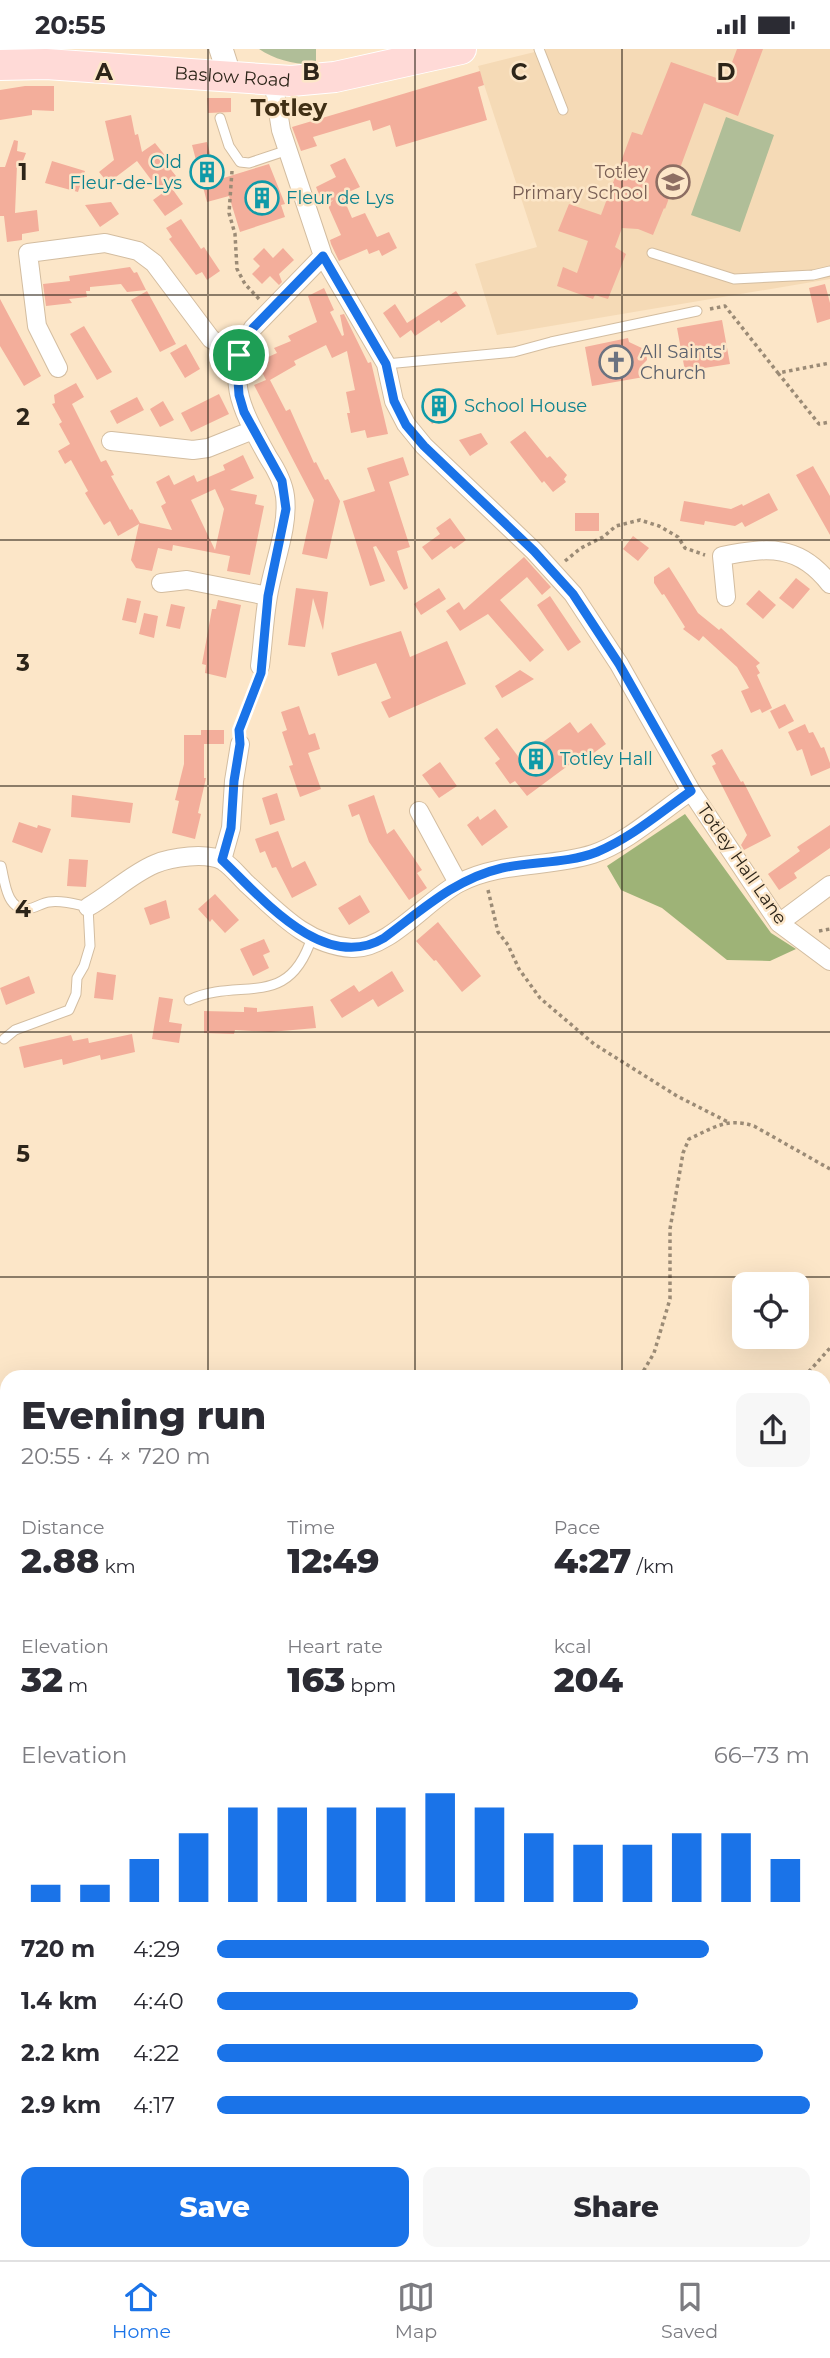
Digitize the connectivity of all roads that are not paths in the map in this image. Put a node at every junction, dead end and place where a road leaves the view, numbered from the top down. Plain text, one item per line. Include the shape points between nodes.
1 (539, 49) edge
2 (449, 50) edge
3 (226, 63) edge
4 (0, 65) edge
5 (273, 80) junction
6 (563, 110) dead end
7 (220, 118) dead end
8 (288, 150) junction
9 (652, 253) dead end
10 (323, 256) junction
11 (830, 271) edge
12 (697, 311) road end
13 (239, 355) junction
14 (386, 364) junction
15 (58, 368) dead end
16 (253, 430) junction
17 (111, 441) dead end
18 (161, 583) dead end
19 (830, 584) edge
20 (268, 596) junction
21 (726, 597) dead end
22 (260, 666) road end
23 (240, 744) road end
24 (691, 791) junction
25 (419, 811) dead end
26 (222, 860) junction
27 (1, 866) edge
28 (458, 883) junction
29 (830, 885) edge
30 (88, 907) junction
31 (779, 922) junction
32 (312, 937) junction
33 (830, 961) edge
34 (189, 1000) dead end
35 (4, 1039) dead end

1 - 6 lane
2 - 5 main road, Baslow Road via 335,77
3 - 4 main road, Baslow Road
3 - 5 main road, Baslow Road
5 - 8 street, Totley Hall Lane
7 - 8 lane via 240,162
8 - 10 street, Totley Hall Lane
9 - 11 lane via 734,279
10 - 13 street via 253,328
10 - 14 street, Totley Hall Lane
12 - 14 lane via 514,352
13 - 15 street via 211,339 147,256 105,243 28,253 37,326
13 - 16 street via 239,395
14 - 24 street, Totley Hall Lane via 394,401 406,425 573,594
16 - 17 street via 193,450
16 - 20 street via 282,481 286,505
18 - 20 street via 187,580
19 - 21 street via 815,566 789,553 765,549 722,556
20 - 22 street
23 - 26 street via 231,828
24 - 28 street via 594,853 506,867
24 - 31 street, Totley Hall Lane
25 - 28 street
26 - 30 street via 176,858 155,864
26 - 32 street via 293,926
27 - 30 lane via 9,900 18,907 67,902
28 - 32 street via 367,947 348,948
29 - 31 street
30 - 35 lane via 90,946 69,1010 15,1030
31 - 33 street, Totley Hall Lane
32 - 34 lane via 306,956 278,983 253,990 207,991

